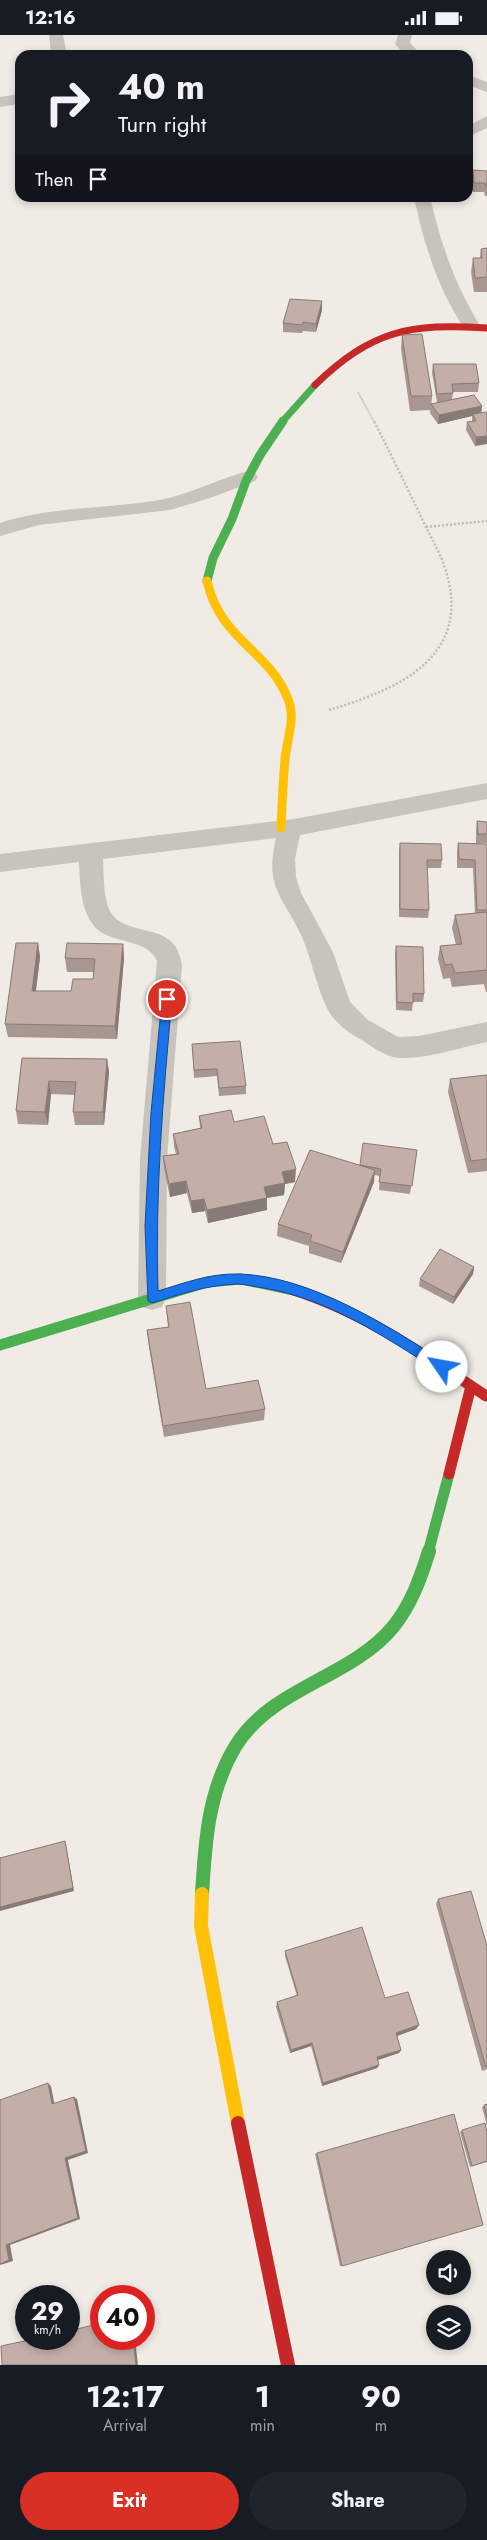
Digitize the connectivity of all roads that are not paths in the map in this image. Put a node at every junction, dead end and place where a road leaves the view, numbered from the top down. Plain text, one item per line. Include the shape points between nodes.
1 (56, 35) edge
2 (405, 35) edge
3 (58, 50) edge
4 (409, 50) edge
5 (473, 82) edge
6 (487, 87) edge
7 (15, 100) edge
8 (0, 102) edge
9 (487, 121) edge
10 (473, 129) edge
11 (423, 202) edge
12 (480, 328) edge
13 (248, 477) junction
14 (0, 529) edge
15 (487, 791) edge
16 (285, 827) junction
17 (90, 851) junction
18 (0, 863) edge
19 (487, 1032) edge
20 (152, 1298) junction
21 (0, 1345) edge
22 (471, 1386) junction
23 (487, 1397) edge
24 (288, 2365) edge

1 - 3 street
2 - 4 street via 402,44
5 - 6 street
7 - 8 street
9 - 10 street
11 - 12 street via 433,245 451,293
12 - 13 street via 430,325 403,330 362,349 328,373 299,402 276,430
13 - 14 street via 192,499 157,507 25,521
13 - 16 street via 231,523 210,563 207,588 214,611 264,663 288,697 292,718 288,734
15 - 16 street via 391,811
16 - 17 street
16 - 19 street via 284,877 289,894 312,932 339,1007 347,1017 395,1047 419,1046
17 - 18 street
17 - 20 street via 98,911 104,921 114,929 158,944 169,961 150,1226
20 - 21 street
20 - 22 street via 207,1282 240,1279 285,1287 345,1310 399,1339
22 - 23 street
22 - 24 street via 445,1493 419,1578 402,1614 382,1639 367,1651 292,1692 263,1712 233,1746 221,1771 208,1825 201,1889 201,1926

